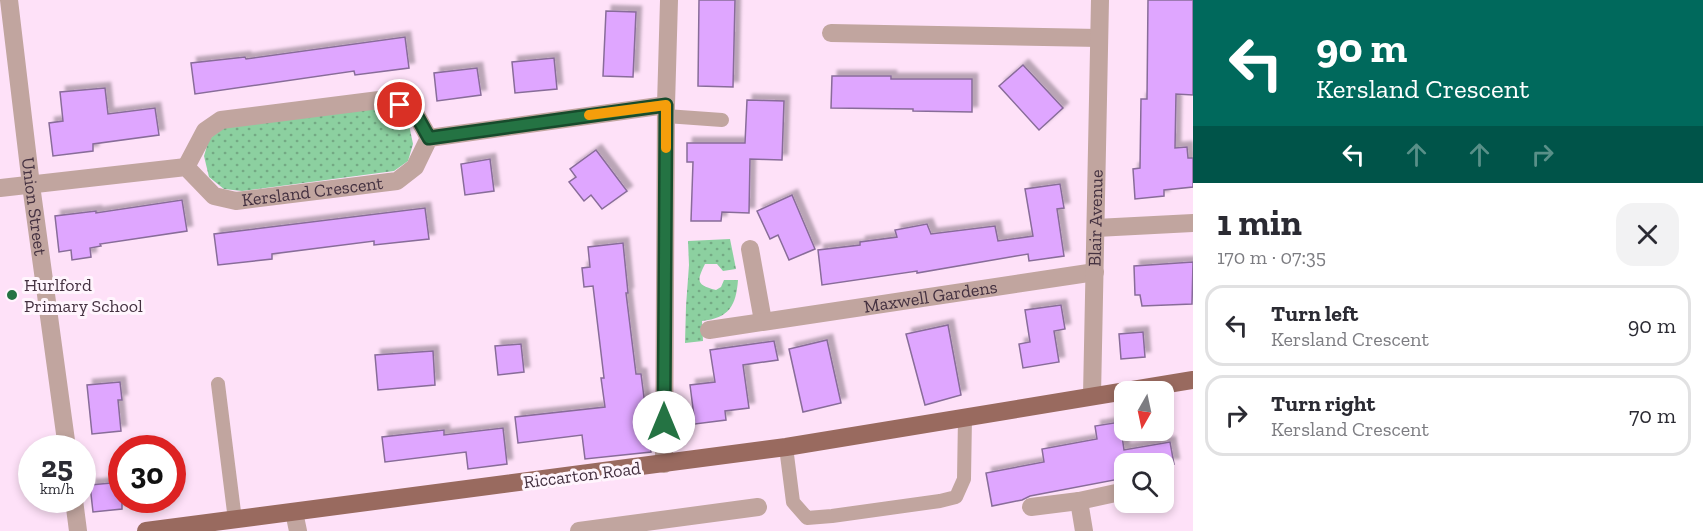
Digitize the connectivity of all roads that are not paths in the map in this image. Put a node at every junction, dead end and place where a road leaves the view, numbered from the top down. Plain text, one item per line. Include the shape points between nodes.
1 (9, 0) edge
2 (669, 0) edge
3 (1100, 0) edge
4 (831, 33) dead end
5 (1100, 38) junction
6 (666, 110) junction
7 (722, 120) dead end
8 (429, 138) junction
9 (186, 166) junction
10 (31, 185) junction
11 (0, 188) edge
12 (1193, 223) edge
13 (1096, 228) junction
14 (750, 249) dead end
15 (1095, 272) junction
16 (763, 321) junction
17 (709, 330) dead end
18 (1193, 380) edge
19 (218, 384) dead end
20 (1092, 396) junction
21 (965, 417) junction
22 (65, 435) edge
23 (786, 447) junction
24 (663, 464) junction
25 (1114, 493) edge
26 (1079, 501) junction
27 (758, 507) dead end
28 (1031, 507) dead end
29 (294, 512) junction
30 (76, 513) edge
31 (234, 520) junction
32 (202, 528) edge
33 (78, 531) edge
34 (146, 531) edge
35 (298, 531) edge
36 (579, 531) edge
37 (1084, 531) edge

1 - 10 street, Union Street
2 - 6 street
3 - 5 street, Blair Avenue
4 - 5 street
5 - 13 street, Blair Avenue
6 - 7 lane
6 - 8 street
6 - 24 street
8 - 9 street, Kersland Crescent via 415,167 397,181 236,201 214,196
8 - 9 street via 414,111 387,99 221,120 205,131
9 - 10 street
10 - 11 street
10 - 22 street, Union Street
12 - 13 street
13 - 15 street, Blair Avenue
14 - 16 street
15 - 16 street, Maxwell Gardens
15 - 20 street, Blair Avenue
16 - 17 street, Maxwell Gardens
18 - 20 main road, Riccarton Road
19 - 31 lane
20 - 21 main road, Riccarton Road
21 - 23 main road, Riccarton Road
21 - 23 lane via 964,479 956,497 940,501 807,518 793,502
23 - 24 main road, Riccarton Road
24 - 29 main road, Riccarton Road
25 - 26 street
26 - 28 street
26 - 37 street
27 - 36 street
29 - 31 main road, Riccarton Road
29 - 35 street
30 - 33 street
31 - 32 main road, Riccarton Road
32 - 34 main road, Riccarton Road

